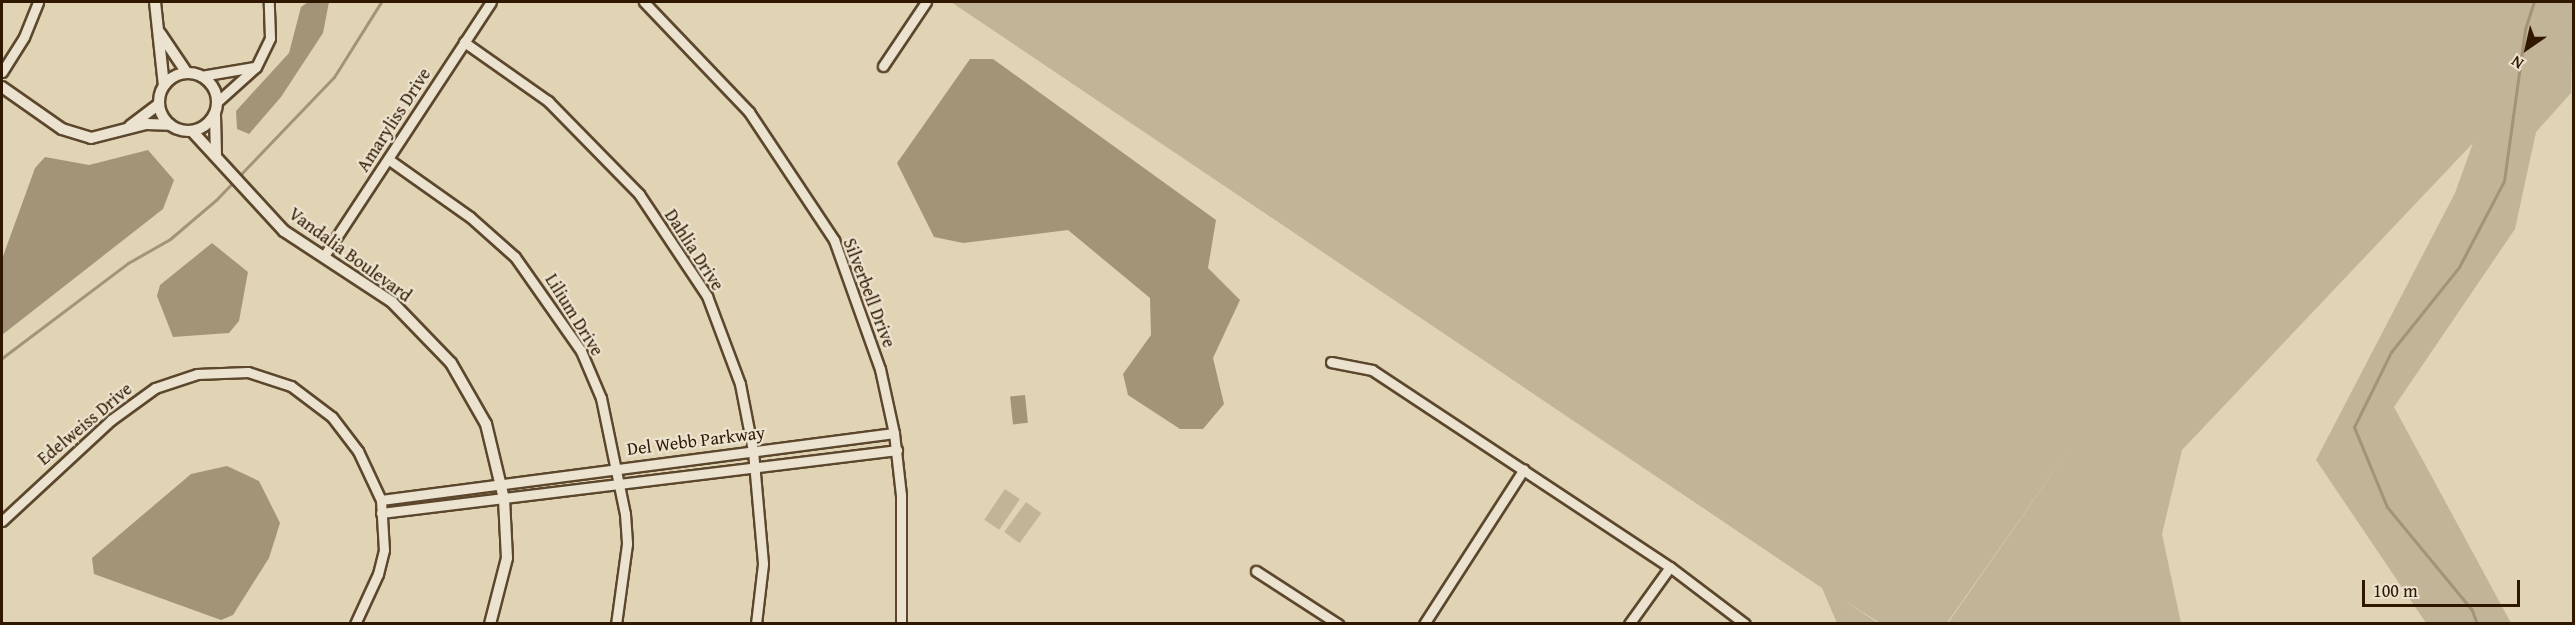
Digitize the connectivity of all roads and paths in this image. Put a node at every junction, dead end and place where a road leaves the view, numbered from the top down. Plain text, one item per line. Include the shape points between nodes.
1 (38, 2) edge
2 (154, 2) edge
3 (270, 2) edge
4 (491, 2) edge
5 (644, 2) edge
6 (926, 2) edge
7 (160, 33) junction
8 (464, 42) junction
9 (884, 66) dead end
10 (256, 67) junction
11 (2, 72) edge
12 (188, 73) junction
13 (201, 76) junction
14 (164, 86) junction
15 (2, 87) edge
16 (217, 102) junction
17 (159, 104) junction
18 (215, 114) junction
19 (170, 125) junction
20 (126, 130) junction
21 (192, 131) junction
22 (216, 156) junction
23 (388, 159) junction
24 (324, 256) junction
25 (1331, 362) dead end
26 (894, 433) junction
27 (897, 450) junction
28 (753, 451) junction
29 (617, 468) junction
30 (754, 468) junction
31 (1524, 469) junction
32 (501, 481) junction
33 (618, 488) junction
34 (381, 500) junction
35 (504, 500) junction
36 (381, 513) junction
37 (2, 521) edge
38 (1670, 567) junction
39 (1256, 571) dead end
40 (355, 624) edge
41 (490, 624) edge
42 (616, 624) edge
43 (756, 624) edge
44 (901, 624) edge
45 (1338, 624) edge
46 (1424, 624) edge
47 (1629, 624) edge
48 (1744, 624) edge

1 - 11 street via 24,37
2 - 7 street
3 - 10 street via 270,38
4 - 8 street, Amaryliss Drive
5 - 26 street, Silverbell Drive via 749,112 834,240 880,369
6 - 9 street
7 - 12 street
7 - 14 street
8 - 23 street, Amaryliss Drive
8 - 28 street, Dahlia Drive via 548,101 639,195 707,296 740,384
10 - 13 street
10 - 16 street
12 - 13 street
12 - 14 street
13 - 16 street via 213,87
14 - 17 street
15 - 20 street via 62,129 92,138
16 - 18 street
17 - 19 street
17 - 20 street
18 - 21 street
18 - 22 street
19 - 20 street
19 - 21 street
21 - 22 street, Vandalia Boulevard
22 - 24 street, Vandalia Boulevard via 285,231
23 - 24 street, Amaryliss Drive
23 - 29 street, Lilium Drive via 508,250 553,305 581,351 602,398
24 - 32 street, Vandalia Boulevard via 392,302 452,363 486,424
25 - 31 street via 1372,370
26 - 27 street, Silverbell Drive
26 - 28 street, Del Webb Parkway
27 - 30 street, Del Webb Parkway
27 - 44 street, Silverbell Drive
28 - 29 street, Del Webb Parkway
28 - 30 street, Dahlia Drive
29 - 32 street, Del Webb Parkway
29 - 33 street, Lilium Drive
30 - 33 street, Del Webb Parkway
30 - 43 street, Dahlia Drive via 762,564
31 - 38 street
31 - 46 street
32 - 34 street, Del Webb Parkway
32 - 35 street, Vandalia Boulevard
33 - 35 street, Del Webb Parkway
33 - 42 street, Lilium Drive via 627,544
34 - 36 street, Edelweiss Drive
34 - 37 street, Edelweiss Drive via 358,451 332,417 291,386 248,372 197,374 155,388 111,420
35 - 36 street, Del Webb Parkway
35 - 41 street, Vandalia Boulevard via 507,558
36 - 40 street, Edelweiss Drive via 384,550 378,574
38 - 47 street
38 - 48 street
39 - 45 street

